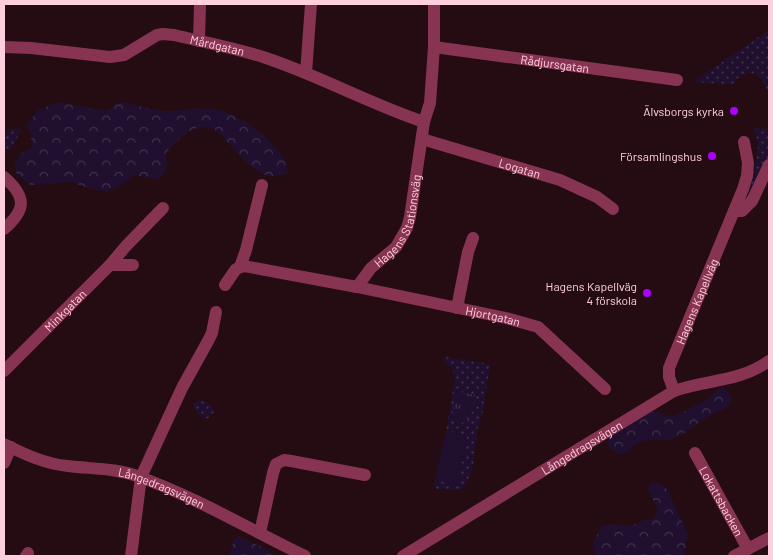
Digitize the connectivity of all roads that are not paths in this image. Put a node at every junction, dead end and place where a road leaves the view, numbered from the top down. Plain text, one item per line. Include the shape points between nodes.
1 (200, 4) edge
2 (311, 4) edge
3 (434, 4) edge
4 (199, 41) junction
5 (4, 47) edge
6 (434, 47) junction
7 (306, 73) junction
8 (677, 80) dead end
9 (424, 122) junction
10 (422, 139) junction
11 (744, 142) dead end
12 (769, 165) edge
13 (4, 177) edge
14 (262, 185) dead end
15 (163, 208) dead end
16 (613, 209) dead end
17 (734, 211) junction
18 (4, 230) edge
19 (473, 238) dead end
20 (110, 265) junction
21 (133, 265) dead end
22 (240, 267) junction
23 (225, 285) dead end
24 (357, 287) junction
25 (457, 308) junction
26 (216, 312) dead end
27 (769, 361) edge
28 (4, 371) edge
29 (605, 389) dead end
30 (674, 391) junction
31 (7, 445) edge
32 (695, 453) dead end
33 (4, 463) edge
34 (364, 475) dead end
35 (141, 477) junction
36 (260, 533) junction
37 (769, 538) edge
38 (748, 549) junction
39 (132, 556) edge
40 (305, 556) edge
41 (403, 556) edge
42 (734, 556) edge

1 - 4 street
2 - 7 street
3 - 6 street, Hagens Stationsväg
4 - 5 street, Mårdgatan via 163,34 124,55 110,57
4 - 7 street, Mårdgatan via 265,58
6 - 8 street, Rådjursgatan
6 - 9 street, Hagens Stationsväg via 430,103
7 - 9 street, Mårdgatan
9 - 10 street, Hagens Stationsväg
10 - 16 street, Logatan via 560,180 597,197
10 - 24 street, Hagens Stationsväg via 407,228 396,246 371,268
11 - 17 street, Hagens Kapellväg via 747,176
12 - 17 street via 752,201 742,211
13 - 18 street via 20,194 21,203 18,216
14 - 22 street
15 - 20 street, Minkgatan
17 - 30 street, Hagens Kapellväg via 669,368
19 - 25 street
20 - 21 street
20 - 28 street, Minkgatan
22 - 23 street
22 - 24 street
24 - 25 street, Hjortgatan
25 - 29 street, Hjortgatan via 538,327
26 - 35 street via 212,333 182,388
27 - 30 street, Långedragsvägen via 736,378
30 - 41 street, Långedragsvägen
31 - 33 street, Långedragsvägen
31 - 35 street, Långedragsvägen via 49,463 117,470
32 - 38 street, Lokattsbacken
34 - 36 street via 291,461 276,464
35 - 36 street, Långedragsvägen
35 - 39 street
36 - 40 street, Långedragsvägen
37 - 38 street, Lokattsbacken
38 - 42 street, Lokattsbacken

